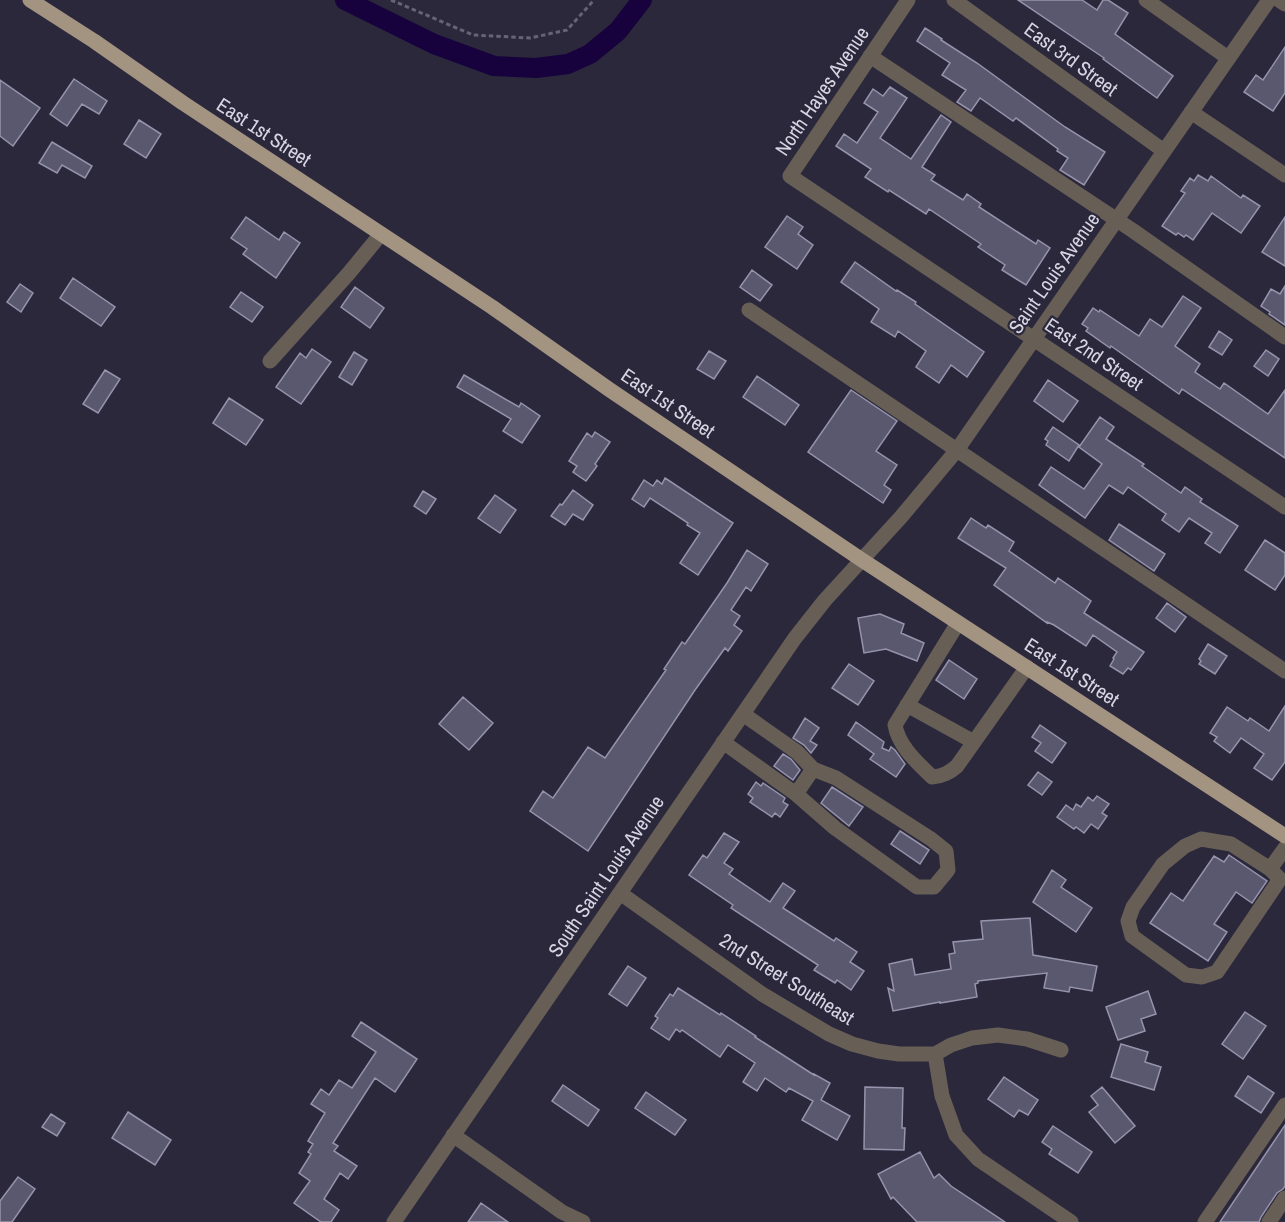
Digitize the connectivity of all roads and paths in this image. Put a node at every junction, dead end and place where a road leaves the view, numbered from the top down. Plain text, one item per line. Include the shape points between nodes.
1 (30, 0) edge
2 (391, 0) edge
3 (594, 0) edge
4 (908, 0) edge
5 (954, 0) edge
6 (1146, 0) edge
7 (1269, 0) edge
8 (1279, 0) edge
9 (1285, 4) edge
10 (870, 56) junction
11 (1228, 58) junction
12 (1191, 111) junction
13 (1164, 151) junction
14 (1285, 175) edge
15 (790, 176) joint
16 (1116, 220) junction
17 (381, 234) junction
18 (749, 310) dead end
19 (1285, 337) edge
20 (1034, 339) junction
21 (270, 361) dead end
22 (957, 450) junction
23 (1285, 507) edge
24 (862, 560) junction
25 (958, 622) junction
26 (1027, 667) junction
27 (1285, 671) edge
28 (907, 705) junction
29 (743, 714) junction
30 (723, 742) junction
31 (974, 742) junction
32 (813, 769) junction
33 (796, 794) junction
34 (1285, 836) edge
35 (1285, 848) edge
36 (1270, 870) junction
37 (623, 888) junction
38 (1061, 1050) dead end
39 (935, 1053) junction
40 (1285, 1105) edge
41 (453, 1135) junction
42 (1285, 1198) edge
43 (394, 1222) edge
44 (583, 1222) edge
45 (1071, 1222) edge
46 (1205, 1222) edge
47 (1269, 1222) edge

1 - 17 main road, East 1st Street
2 - 3 path via 473,35 530,38 567,30
4 - 10 street, North Hayes Avenue
5 - 13 street, East 3rd Street
6 - 11 street
7 - 11 street, Saint Louis Avenue
8 - 9 street
10 - 15 street, North Hayes Avenue
10 - 16 street
11 - 12 street, Saint Louis Avenue
12 - 13 street, Saint Louis Avenue
12 - 14 street
13 - 16 street, Saint Louis Avenue
15 - 20 street, East 2nd Street
16 - 19 street
16 - 20 street, Saint Louis Avenue
17 - 21 street
17 - 24 main road, East 1st Street
18 - 22 street
20 - 22 street, Saint Louis Avenue
20 - 23 street, East 2nd Street
22 - 24 street, Saint Louis Avenue
22 - 27 street
24 - 25 main road, East 1st Street
24 - 29 street, South Saint Louis Avenue via 795,638
25 - 26 main road, East 1st Street
25 - 28 street
26 - 31 street
26 - 34 main road, East 1st Street
28 - 31 street
28 - 31 street via 895,725 897,736 910,756 932,777 950,772
29 - 30 street, South Saint Louis Avenue
29 - 32 street
30 - 33 street
30 - 37 street, South Saint Louis Avenue
32 - 33 street
32 - 33 street via 836,778 931,839 946,852 948,870 934,887 917,887 835,828
35 - 36 street
36 - 36 street via 1231,844 1202,839 1185,846 1163,864 1133,907 1128,921 1132,936 1186,975 1202,977 1217,972 1280,879
37 - 39 street, 2nd Street Southeast via 762,994 829,1034 878,1051
37 - 41 street, South Saint Louis Avenue
38 - 39 street via 998,1035 972,1038
39 - 45 street via 942,1096 956,1135 978,1159
40 - 46 street
41 - 43 street, South Saint Louis Avenue
41 - 44 street via 562,1212
42 - 47 street

